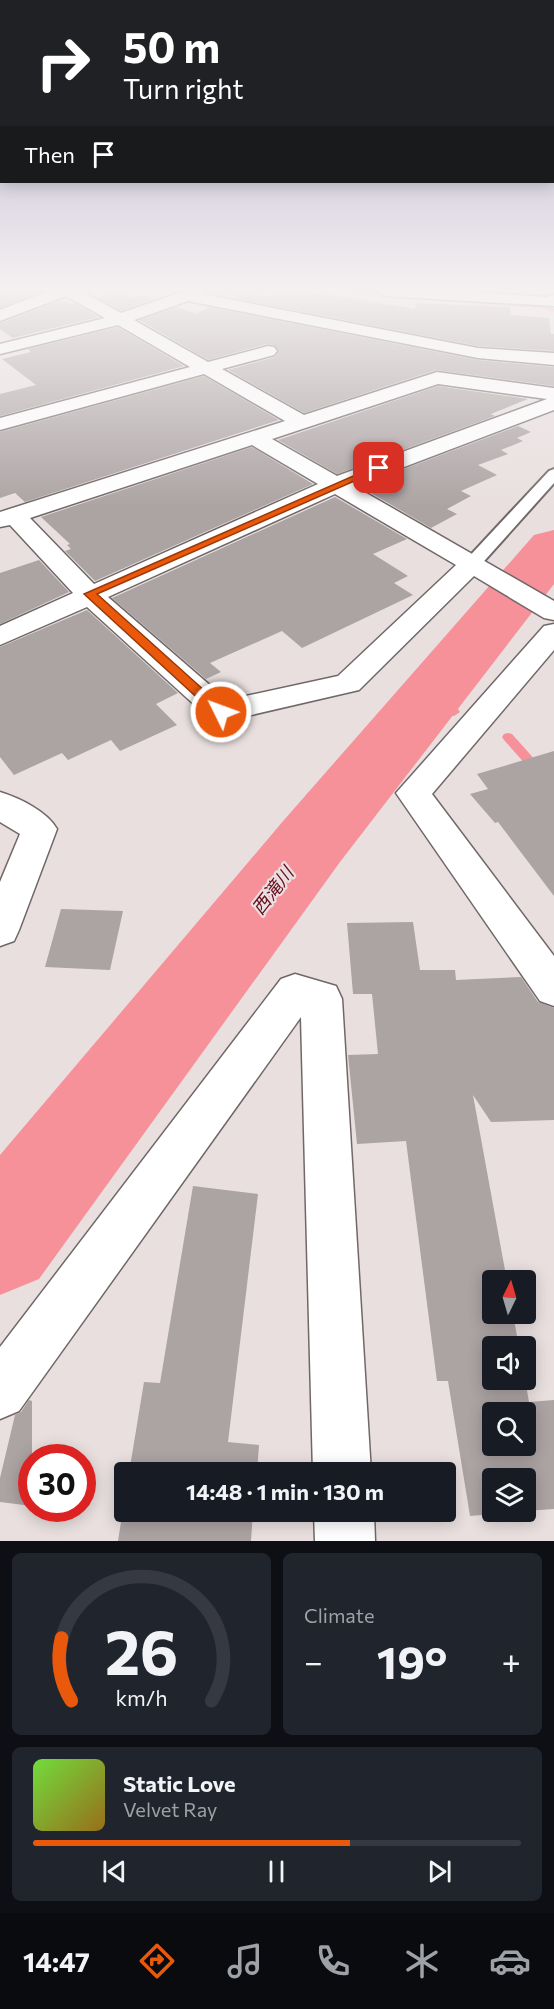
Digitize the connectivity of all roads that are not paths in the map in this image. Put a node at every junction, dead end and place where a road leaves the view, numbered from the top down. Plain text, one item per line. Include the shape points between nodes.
1 (199, 363) edge
2 (223, 363) edge
3 (207, 367) junction
4 (554, 394) edge
5 (554, 403) edge
6 (302, 422) junction
7 (0, 424) edge
8 (254, 437) junction
9 (554, 474) edge
10 (337, 484) junction
11 (7, 517) edge
12 (481, 570) junction
13 (89, 594) junction
14 (550, 616) edge
15 (0, 636) edge
16 (0, 805) edge
17 (0, 930) edge
18 (554, 988) edge
19 (0, 1392) edge
20 (342, 1462) edge
21 (344, 1522) edge
22 (345, 1541) edge

1 - 3 street
2 - 3 street
3 - 6 street
3 - 7 street
4 - 6 street via 437,378
5 - 10 street
6 - 8 street
8 - 10 street
8 - 11 street
9 - 12 lane
10 - 12 street
10 - 13 street
11 - 13 street
12 - 13 street via 348,683 221,712
12 - 14 street
13 - 15 street
14 - 18 street via 413,794
16 - 17 street via 39,829
19 - 20 street via 295,992 321,999
21 - 22 street

